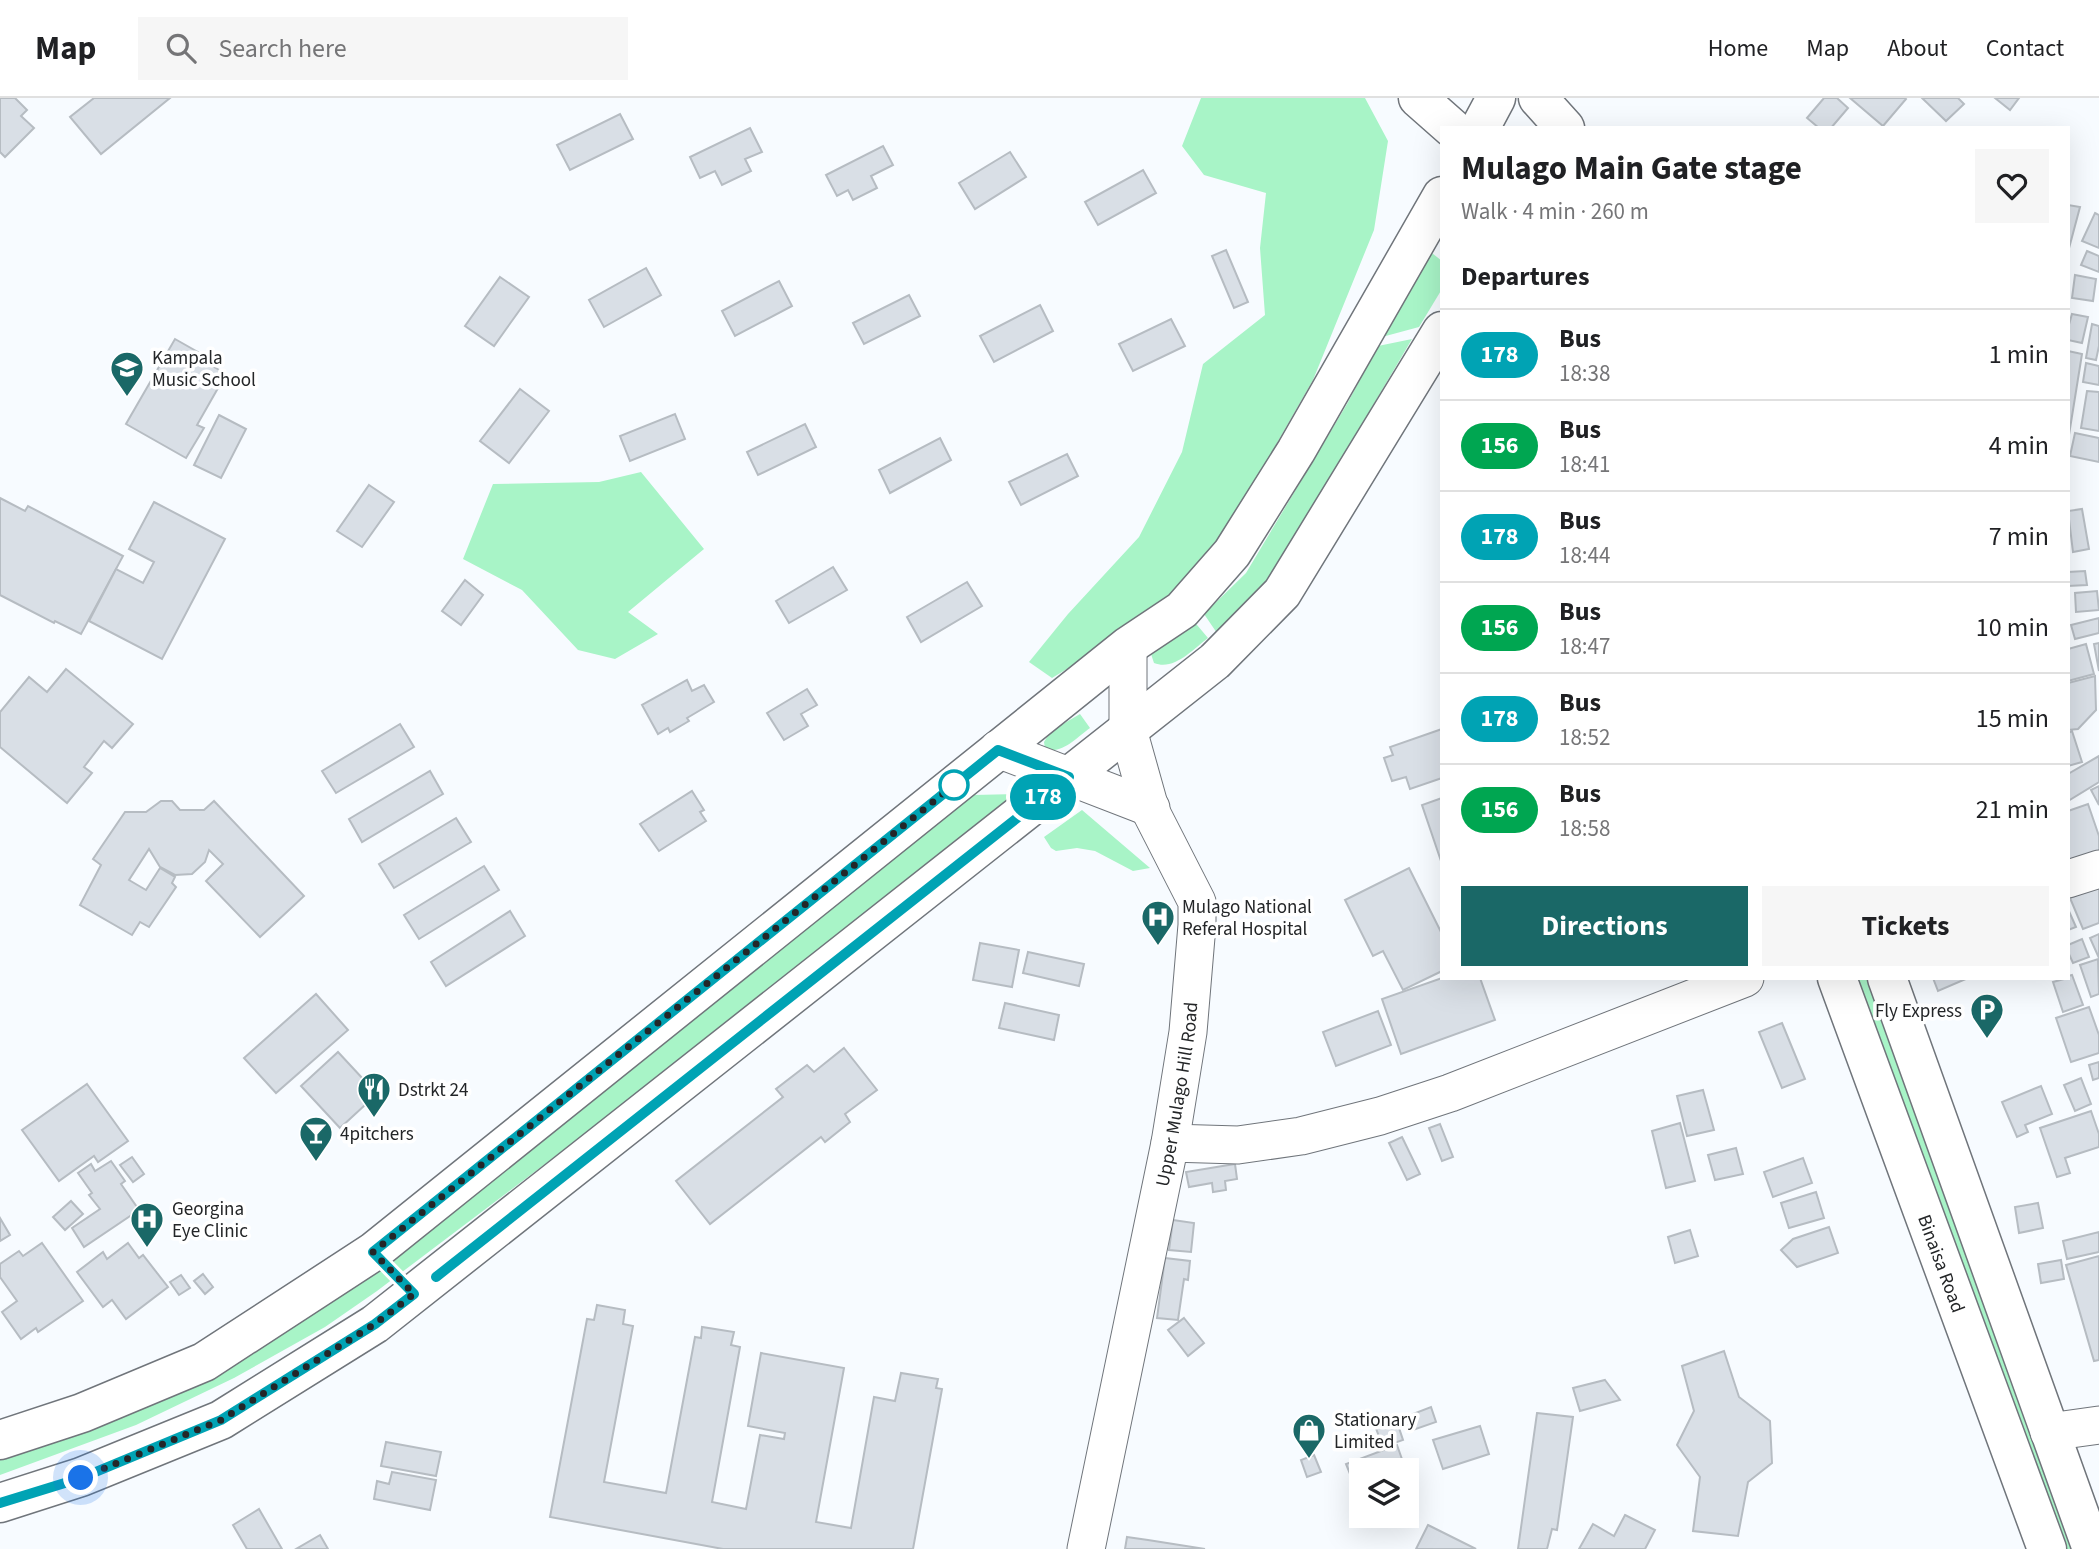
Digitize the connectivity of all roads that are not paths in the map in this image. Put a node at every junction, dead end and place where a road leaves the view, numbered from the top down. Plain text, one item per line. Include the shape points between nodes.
1 (1418, 98) edge
2 (1496, 98) edge
3 (1538, 98) edge
4 (1567, 120) edge
5 (1450, 126) edge
6 (1481, 126) edge
7 (1440, 199) edge
8 (1440, 334) edge
9 (1128, 646) junction
10 (1128, 730) junction
11 (998, 750) junction
12 (1069, 777) junction
13 (1151, 808) junction
14 (2099, 869) edge
15 (2070, 878) edge
16 (1740, 980) edge
17 (1839, 980) edge
18 (1888, 980) edge
19 (1170, 1143) junction
20 (373, 1252) junction
21 (414, 1294) junction
22 (2099, 1425) edge
23 (2049, 1432) junction
24 (0, 1440) edge
25 (0, 1503) edge
26 (1086, 1549) edge
27 (2047, 1549) edge
28 (2092, 1549) edge

1 - 5 main road
2 - 6 main road
3 - 4 main road
7 - 9 main road via 1233,553 1182,610
8 - 10 main road via 1282,593 1215,661
9 - 10 street, Upper Mulago Hill Road
9 - 11 main road
10 - 12 main road
10 - 13 street, Upper Mulago Hill Road
11 - 12 street
11 - 20 main road
12 - 13 street
12 - 21 main road
13 - 19 street, Upper Mulago Hill Road via 1198,911 1188,1032
14 - 15 street
16 - 19 street via 1380,1116 1301,1136 1238,1145
17 - 27 main road, Binaisa Road
18 - 23 main road
19 - 26 street, Upper Mulago Hill Road
20 - 21 main road
20 - 24 main road via 204,1362 82,1413
21 - 25 main road via 375,1324 221,1420 81,1478
22 - 23 street
23 - 28 main road

